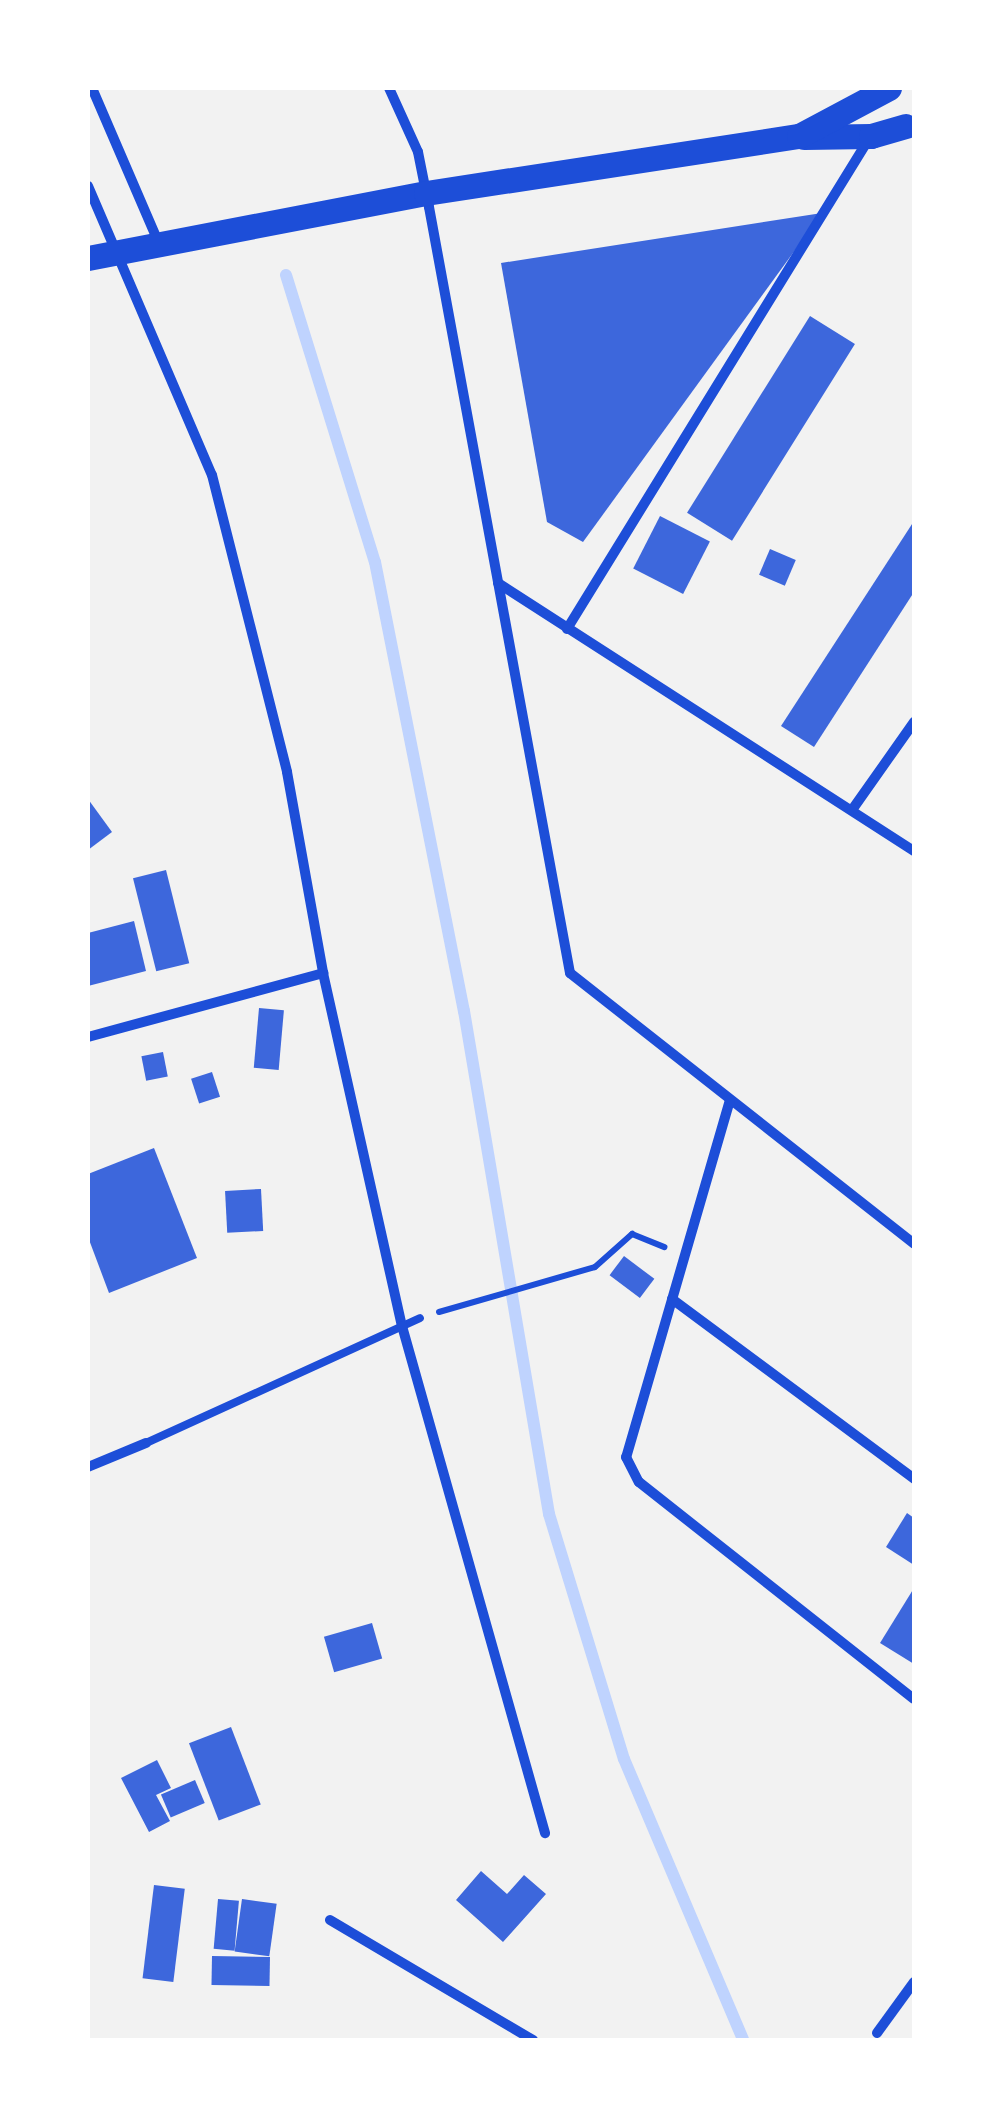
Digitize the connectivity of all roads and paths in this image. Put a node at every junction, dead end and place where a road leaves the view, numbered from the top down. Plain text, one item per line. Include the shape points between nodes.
1 (92, 88) edge
2 (389, 88) edge
3 (885, 92) edge
4 (910, 127) edge
5 (800, 136) junction
6 (871, 136) junction
7 (88, 186) edge
8 (426, 193) junction
9 (158, 242) junction
10 (115, 250) junction
11 (88, 258) edge
12 (498, 583) junction
13 (568, 628) junction
14 (914, 722) edge
15 (852, 810) junction
16 (914, 851) edge
17 (323, 974) junction
18 (88, 1037) edge
19 (730, 1100) junction
20 (914, 1244) edge
21 (685, 1254) junction
22 (672, 1299) junction
23 (420, 1318) joint
24 (402, 1326) junction
25 (146, 1443) joint
26 (88, 1468) edge
27 (914, 1480) edge
28 (914, 1699) edge
29 (545, 1832) dead end
30 (330, 1920) dead end
31 (914, 1982) edge
32 (878, 2034) dead end
33 (533, 2040) edge

1 - 9 street
2 - 8 street via 418,152
3 - 4 main road
3 - 5 main road via 847,104
4 - 6 main road
5 - 6 main road
5 - 8 main road
6 - 13 street
7 - 10 street
8 - 9 main road
8 - 12 street
9 - 10 main road
10 - 11 main road
10 - 17 street via 212,475 287,772
12 - 13 street
12 - 19 street via 570,973
13 - 15 street
14 - 15 street
15 - 16 street
17 - 18 street
17 - 24 street
19 - 20 street
19 - 21 street
21 - 22 street
21 - 23 path via 632,1234 594,1268
22 - 27 street
22 - 28 street via 626,1457 638,1482
23 - 24 lane
24 - 25 lane
24 - 29 street
25 - 26 street
30 - 33 street
31 - 32 street

